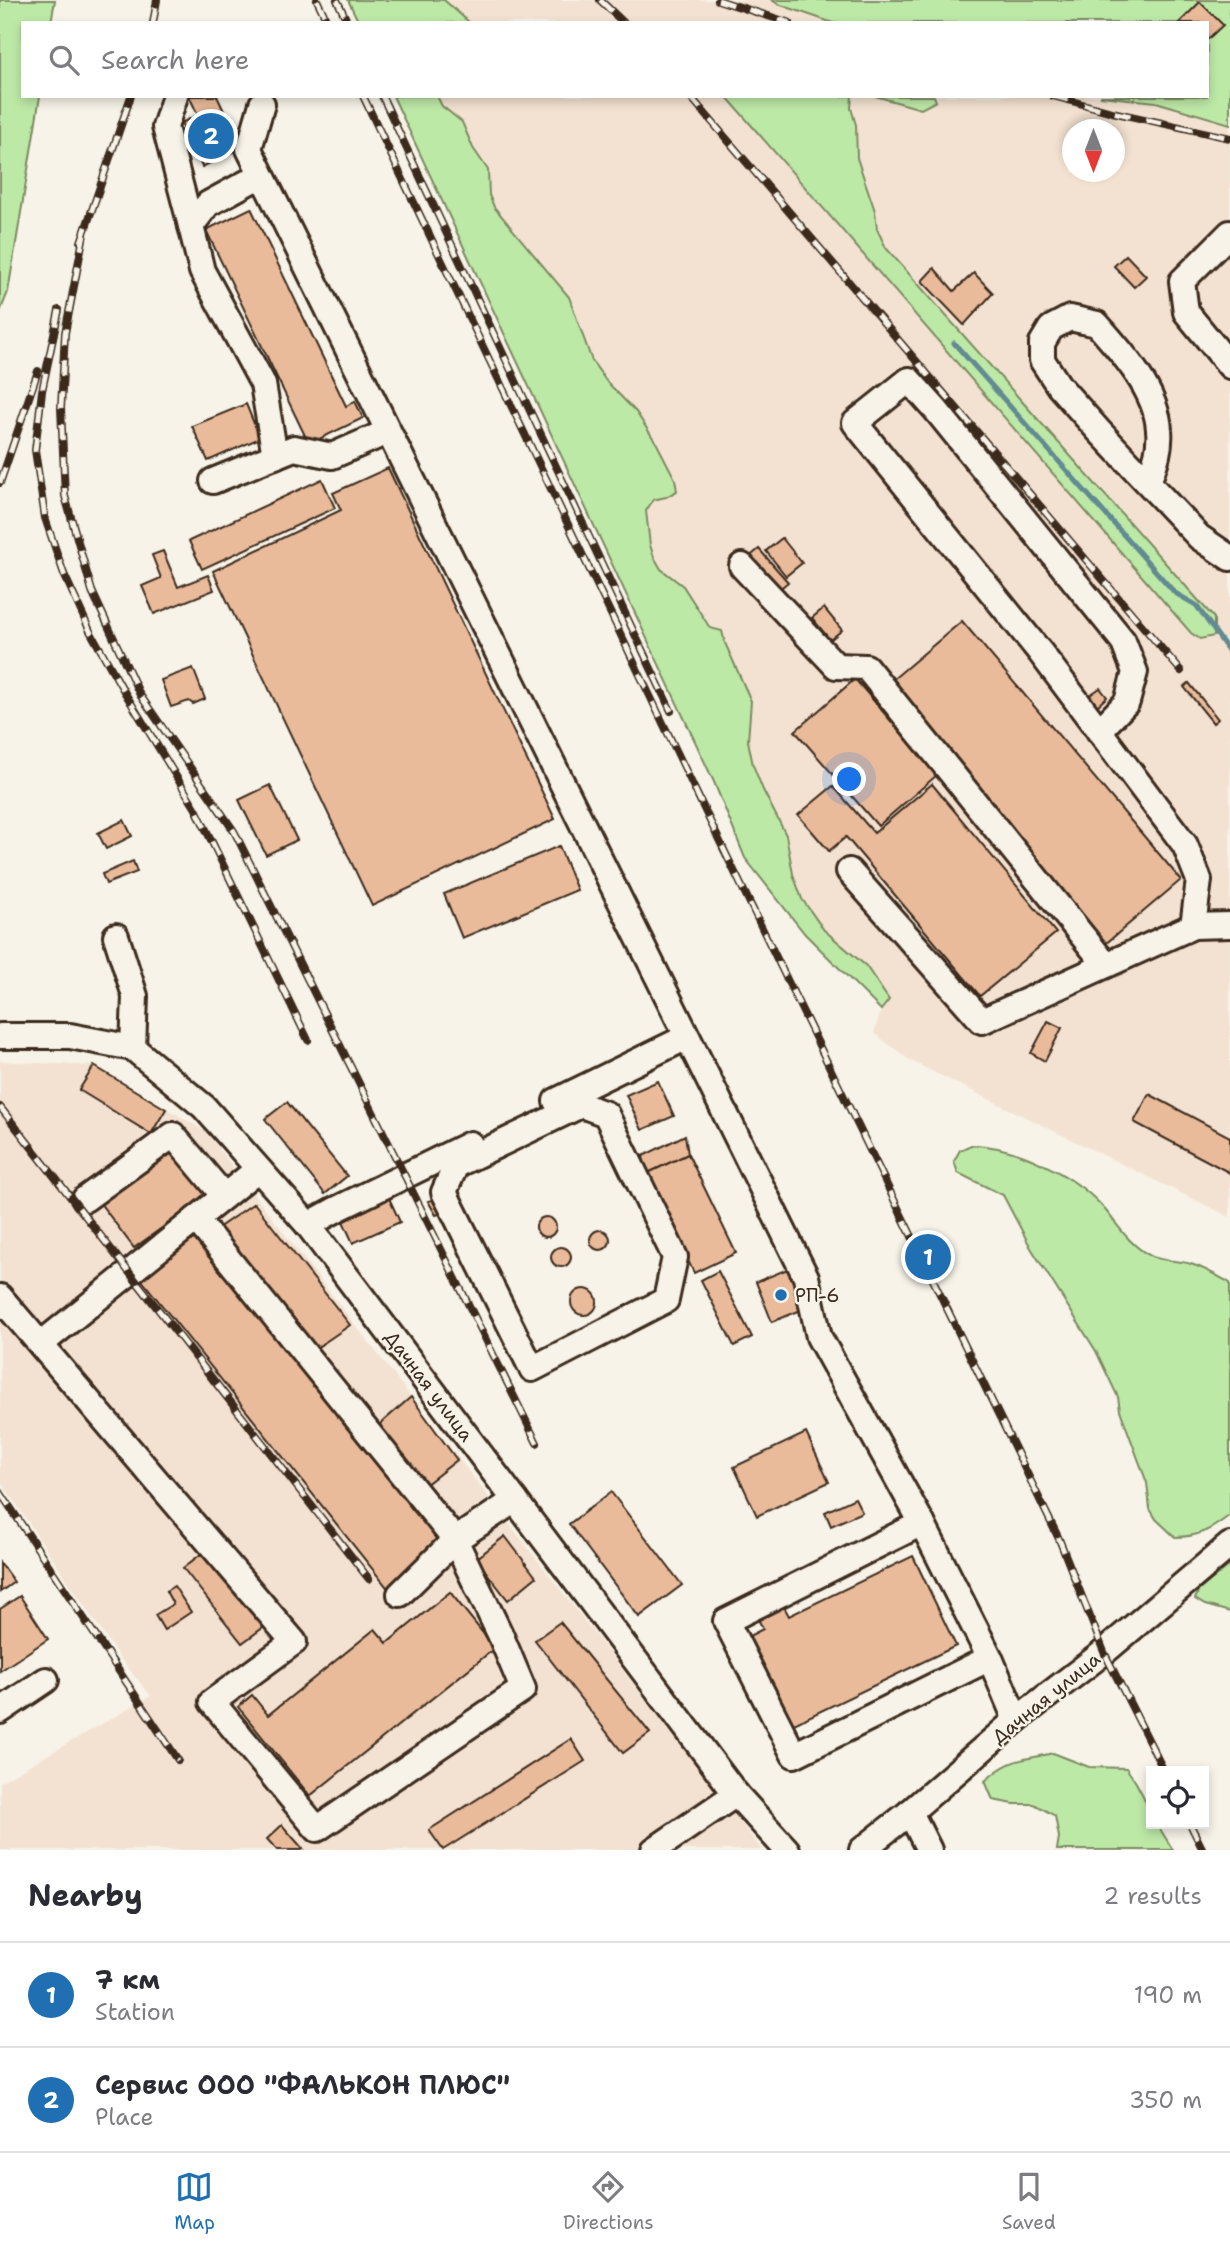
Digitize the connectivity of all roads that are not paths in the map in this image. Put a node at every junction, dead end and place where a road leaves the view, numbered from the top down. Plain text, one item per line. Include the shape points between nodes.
1 (173, 98) edge
2 (262, 104) dead end
3 (261, 174) junction
4 (191, 226) junction
5 (1230, 233) edge
6 (1230, 366) edge
7 (387, 432) junction
8 (275, 456) junction
9 (212, 481) dead end
10 (1148, 483) junction
11 (1230, 558) edge
12 (742, 566) dead end
13 (1099, 731) junction
14 (849, 871) dead end
15 (1230, 925) edge
16 (1193, 926) junction
17 (116, 936) dead end
18 (1106, 965) junction
19 (0, 1036) edge
20 (687, 1037) junction
21 (134, 1048) junction
22 (456, 1166) joint
23 (258, 1169) junction
24 (224, 1196) junction
25 (85, 1199) dead end
26 (196, 1219) junction
27 (308, 1226) junction
28 (0, 1297) edge
29 (41, 1344) junction
30 (515, 1500) junction
31 (922, 1522) junction
32 (455, 1540) junction
33 (1230, 1545) edge
34 (400, 1594) dead end
35 (990, 1658) junction
36 (46, 1680) dead end
37 (0, 1711) edge
38 (1017, 1720) junction
39 (736, 1794) junction
40 (910, 1812) junction
41 (654, 1850) edge
42 (787, 1850) edge
43 (862, 1850) edge
44 (929, 1850) edge

1 - 4 street via 165,127
2 - 3 street via 249,149
3 - 4 street via 208,204
3 - 7 street
4 - 8 street via 202,271 263,384
5 - 6 street via 1182,281 1185,312
7 - 8 street via 332,456 294,448
7 - 20 street
8 - 9 street
10 - 10 street via 1059,386 1042,360 1042,343 1051,328 1070,318 1097,324 1137,372 1160,429 1158,455
10 - 11 street via 1199,537
12 - 18 street via 836,666 866,667
13 - 13 street via 855,423 909,380 1123,640 1135,672 1127,702
13 - 16 street via 1185,845 1199,880
14 - 18 street via 982,1021
15 - 16 street
16 - 18 street
17 - 21 street via 135,996
19 - 21 street, Дачная улица via 70,1036
20 - 27 street
20 - 31 street via 806,1277 819,1337
21 - 23 street, Дачная улица via 204,1107
22 - 22 street via 581,1105 606,1114 675,1257 666,1300 532,1368 444,1192
23 - 24 street
23 - 27 street, Дачная улица
24 - 25 street via 173,1135
24 - 26 street
26 - 29 street
26 - 32 street
27 - 30 street, Дачная улица
28 - 29 street
29 - 32 street via 294,1642 212,1702 317,1829 523,1689
30 - 32 street
30 - 39 street, Дачная улица
31 - 35 street
31 - 35 street via 726,1620 794,1755
32 - 34 street
33 - 38 street, Дачная улица
35 - 38 street
36 - 37 street
38 - 40 street, Дачная улица
39 - 41 street
39 - 42 street, Дачная улица
40 - 43 street, Дачная улица
40 - 44 street

